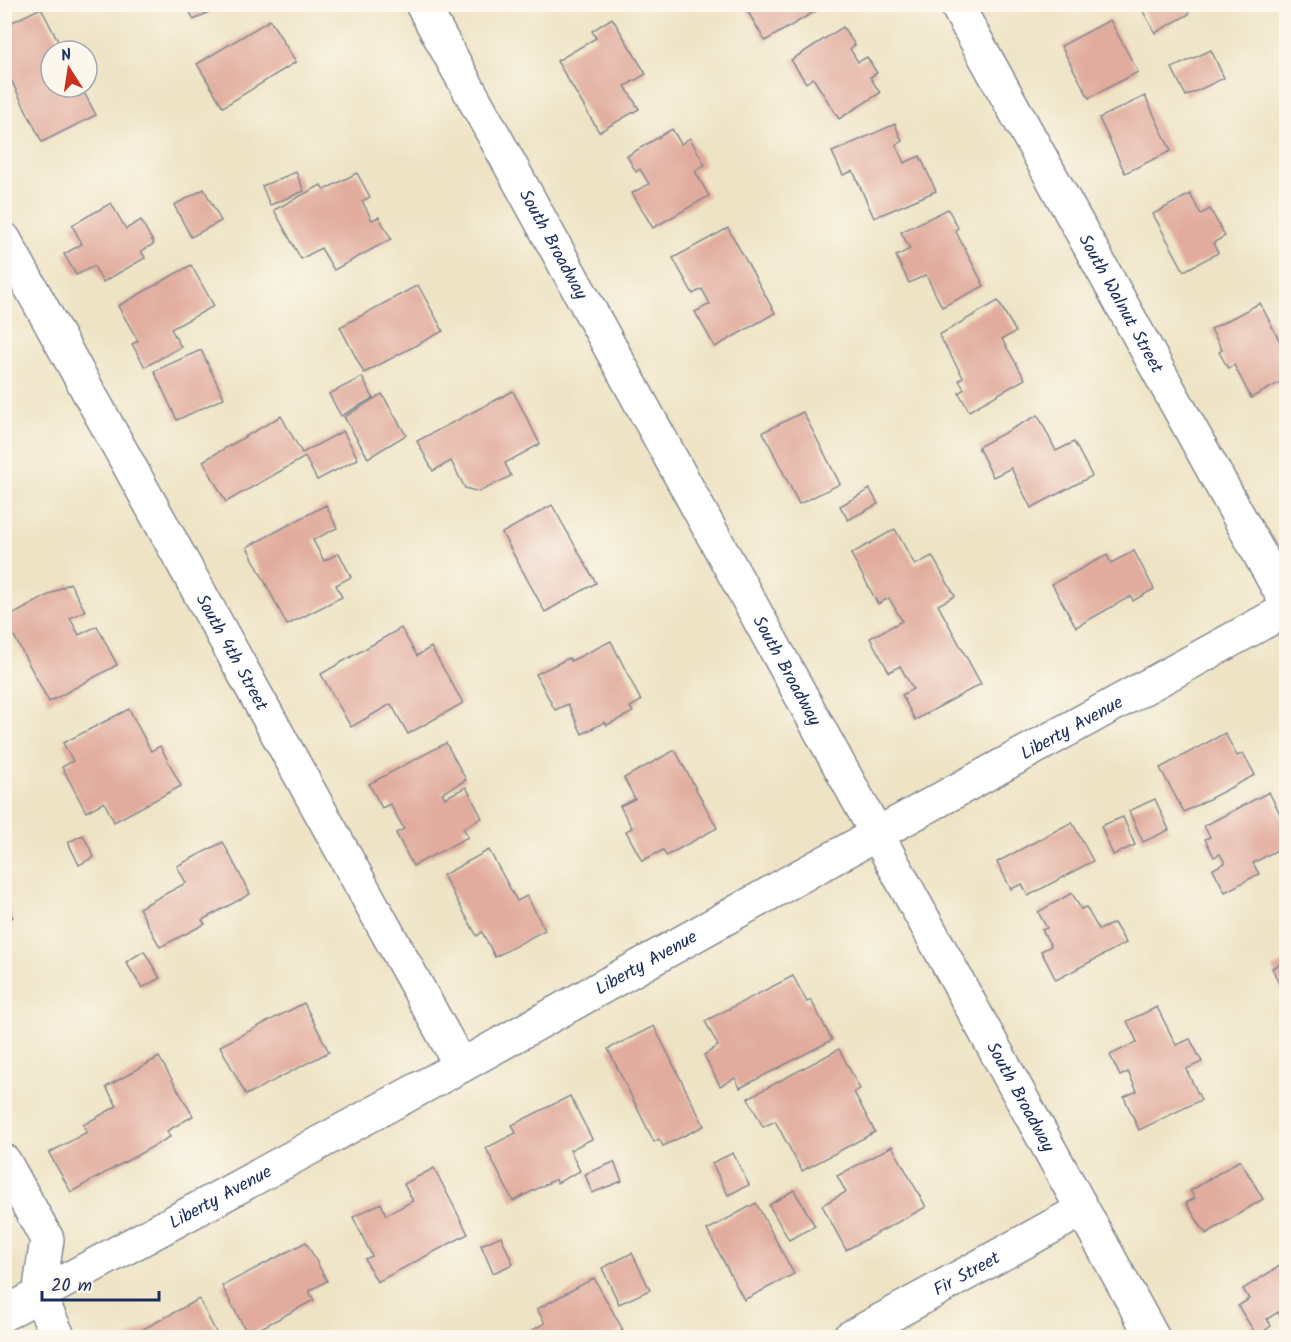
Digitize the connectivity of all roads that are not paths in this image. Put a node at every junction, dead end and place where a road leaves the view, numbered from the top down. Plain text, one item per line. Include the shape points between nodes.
1 (422, 4) edge
2 (956, 4) edge
3 (4, 239) edge
4 (1287, 602) edge
5 (1287, 610) edge
6 (877, 835) junction
7 (461, 1066) junction
8 (4, 1161) edge
9 (1082, 1210) junction
10 (39, 1295) junction
11 (4, 1314) edge
12 (59, 1338) edge
13 (849, 1338) edge
14 (1153, 1338) edge

1 - 6 street, South Broadway
2 - 4 street, South Walnut Street
3 - 7 street, South 4th Street
5 - 6 street, Liberty Avenue
6 - 7 street, Liberty Avenue
6 - 9 street, South Broadway
7 - 10 street, Liberty Avenue
8 - 10 street via 47,1239
9 - 13 street, Fir Street
9 - 14 street, South Broadway
10 - 11 street, Liberty Avenue
10 - 12 street

